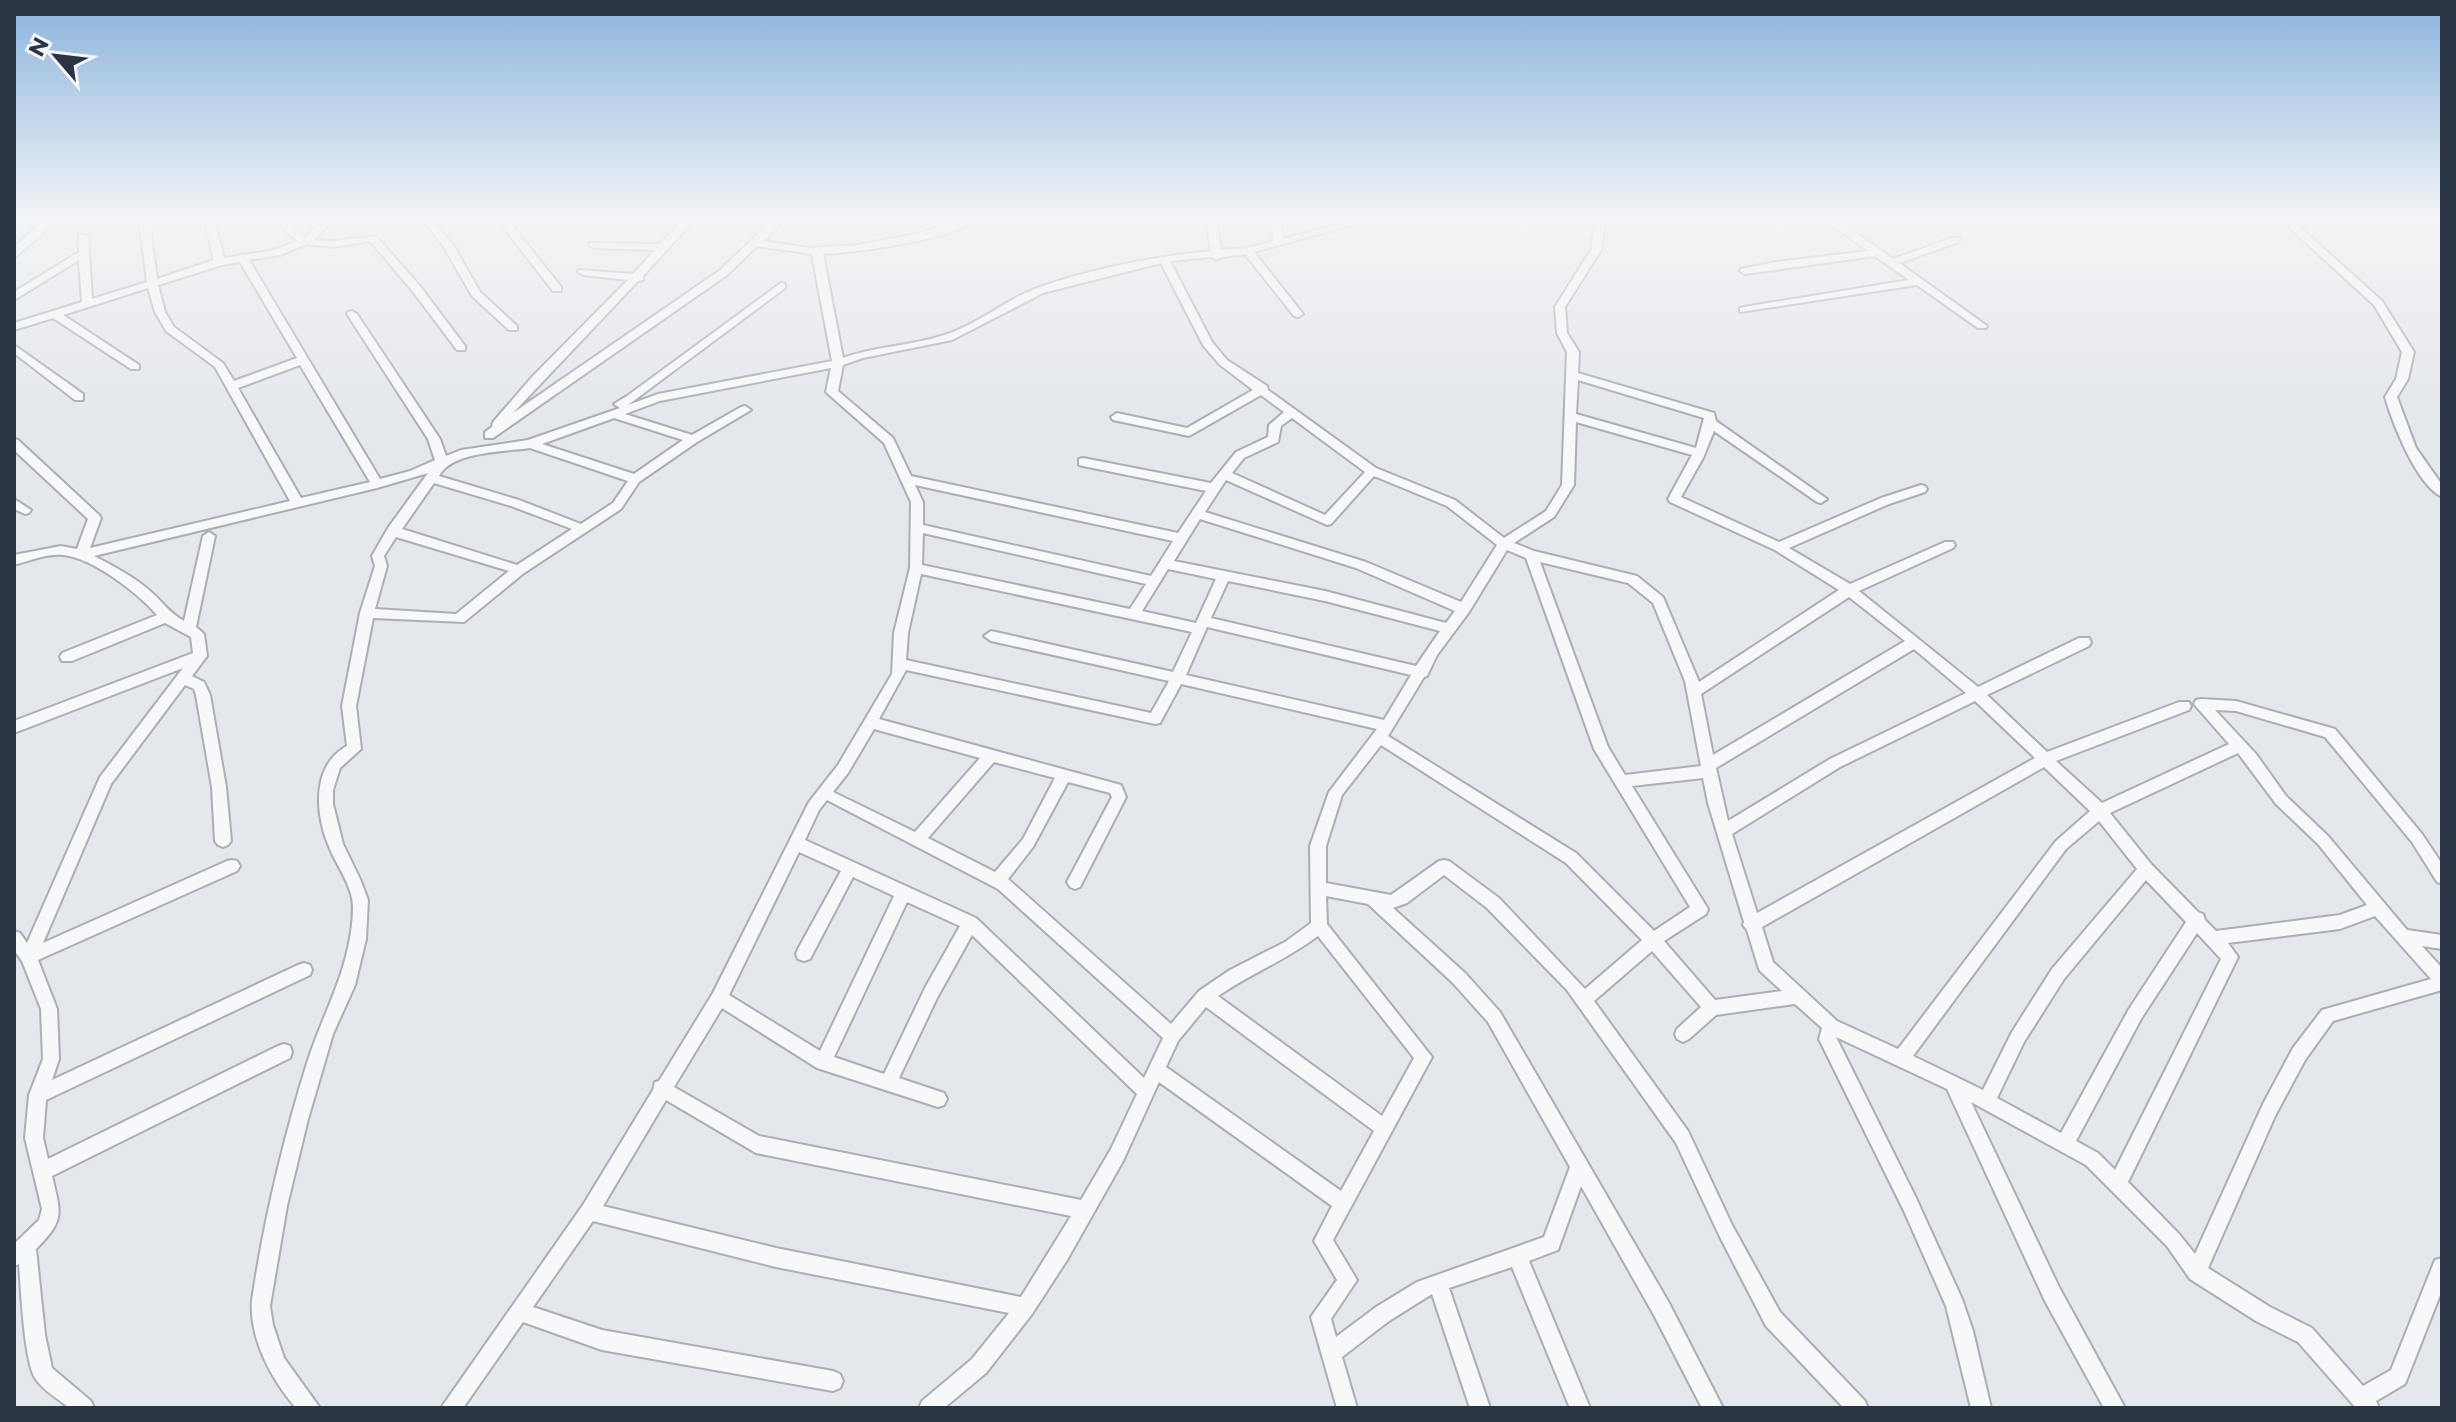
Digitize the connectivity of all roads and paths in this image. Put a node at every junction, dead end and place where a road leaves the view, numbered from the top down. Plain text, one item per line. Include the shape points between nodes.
1 (33, 285) edge
2 (86, 285) edge
3 (139, 285) edge
4 (155, 285) edge
5 (258, 285) edge
6 (414, 285) edge
7 (471, 285) edge
8 (554, 285) edge
9 (631, 285) edge
10 (705, 285) edge
11 (823, 285) edge
12 (1061, 285) edge
13 (1177, 285) edge
14 (1275, 285) edge
15 (1574, 285) edge
16 (1895, 285) edge
17 (1921, 285) edge
18 (2358, 285) edge
19 (781, 286) dead end
20 (557, 289) dead end
21 (14, 297) edge
22 (87, 304) junction
23 (1744, 310) dead end
24 (54, 314) junction
25 (352, 314) dead end
26 (1298, 314) dead end
27 (1982, 326) dead end
28 (14, 327) edge
29 (513, 328) dead end
30 (14, 348) edge
31 (461, 348) dead end
32 (302, 360) junction
33 (838, 363) junction
34 (135, 367) dead end
35 (1573, 375) junction
36 (232, 386) junction
37 (1263, 389) junction
38 (79, 397) dead end
39 (636, 402) junction
40 (745, 410) dead end
41 (1292, 412) junction
42 (616, 415) junction
43 (1570, 416) junction
44 (1117, 417) dead end
45 (1711, 423) junction
46 (489, 435) junction
47 (693, 439) junction
48 (14, 443) edge
49 (530, 444) junction
50 (475, 449) junction
51 (1698, 453) junction
52 (441, 460) junction
53 (1083, 462) dead end
54 (1372, 471) junction
55 (1225, 475) junction
56 (433, 478) junction
57 (635, 479) junction
58 (908, 479) junction
59 (377, 484) junction
60 (1214, 488) junction
61 (1921, 489) dead end
62 (2442, 493) edge
63 (1821, 499) dead end
64 (298, 503) junction
65 (1199, 514) junction
66 (918, 528) junction
67 (583, 529) junction
68 (392, 531) junction
69 (209, 536) dead end
70 (1180, 538) junction
71 (1504, 544) junction
72 (1949, 545) dead end
73 (1779, 547) junction
74 (81, 555) junction
75 (1531, 555) junction
76 (14, 560) edge
77 (1165, 564) junction
78 (916, 568) junction
79 (519, 570) junction
80 (1224, 575) junction
81 (1154, 581) junction
82 (1849, 590) junction
83 (1464, 609) junction
84 (367, 613) junction
85 (1133, 614) junction
86 (166, 617) junction
87 (1201, 624) junction
88 (189, 628) junction
89 (1447, 628) junction
90 (991, 636) dead end
91 (1915, 642) junction
92 (2084, 642) dead end
93 (200, 656) junction
94 (67, 657) dead end
95 (900, 664) junction
96 (1422, 672) junction
97 (1178, 677) junction
98 (185, 679) junction
99 (1694, 692) junction
100 (1978, 695) junction
101 (2184, 706) dead end
102 (872, 723) junction
103 (14, 727) edge
104 (1384, 732) junction
105 (2239, 746) junction
106 (992, 754) junction
107 (2045, 759) junction
108 (1708, 768) junction
109 (1062, 779) dead end
110 (1622, 781) junction
111 (834, 798) dead end
112 (2100, 811) junction
113 (1724, 831) junction
114 (917, 840) junction
115 (223, 841) dead end
116 (795, 843) junction
117 (232, 866) dead end
118 (850, 868) junction
119 (2146, 869) junction
120 (2442, 877) edge
121 (997, 881) junction
122 (1075, 882) dead end
123 (1320, 888) junction
124 (904, 892) junction
125 (1370, 898) junction
126 (2378, 908) junction
127 (2197, 919) junction
128 (970, 923) junction
129 (1751, 925) junction
130 (1319, 926) junction
131 (2403, 936) junction
132 (14, 938) edge
133 (2216, 938) junction
134 (1653, 940) junction
135 (2442, 942) edge
136 (804, 954) dead end
137 (29, 957) junction
138 (304, 970) dead end
139 (2442, 981) edge
140 (1205, 996) junction
141 (1798, 996) junction
142 (719, 998) junction
143 (1584, 1000) junction
144 (1712, 1008) junction
145 (1831, 1026) junction
146 (1683, 1034) dead end
147 (1172, 1036) junction
148 (284, 1052) dead end
149 (1901, 1059) junction
150 (823, 1062) junction
151 (1157, 1070) junction
152 (889, 1082) junction
153 (1953, 1083) junction
154 (661, 1088) junction
155 (1147, 1092) junction
156 (38, 1095) junction
157 (938, 1099) dead end
158 (1987, 1101) junction
159 (1385, 1128) junction
160 (2066, 1142) junction
161 (1579, 1168) junction
162 (41, 1172) junction
163 (2118, 1183) junction
164 (1343, 1203) junction
165 (1085, 1210) junction
166 (589, 1211) junction
167 (20, 1252) edge
168 (1518, 1258) junction
169 (2442, 1267) edge
170 (2197, 1272) junction
171 (1438, 1283) junction
172 (1025, 1307) junction
173 (519, 1311) junction
174 (1331, 1354) junction
175 (833, 1381) dead end
176 (2365, 1403) edge
177 (84, 1408) edge
178 (310, 1408) edge
179 (451, 1408) edge
180 (929, 1408) edge
181 (1347, 1408) edge
182 (1480, 1408) edge
183 (1580, 1408) edge
184 (1713, 1408) edge
185 (1858, 1408) edge
186 (1981, 1408) edge
187 (2115, 1408) edge

1 - 21 street
2 - 22 street
3 - 22 street
4 - 36 street via 170,329 219,365
5 - 32 street
6 - 31 street
7 - 29 street
8 - 20 street
9 - 46 street via 525,389
10 - 46 street
11 - 33 street
12 - 33 street via 1039,291 948,338
13 - 37 street via 1207,343 1223,362
14 - 26 street
15 - 35 street via 1560,307 1562,333 1573,352
16 - 23 street
17 - 27 street
18 - 62 street via 2378,303 2408,352 2391,397 2415,462
19 - 39 street
22 - 24 street
24 - 28 street
24 - 34 street
25 - 52 street via 434,439
30 - 38 street
32 - 36 street
32 - 59 street
33 - 39 street
33 - 58 street via 832,392 889,441
35 - 43 street
35 - 45 street via 1710,416
36 - 64 street
37 - 41 street
37 - 44 street via 1189,432
39 - 42 street
39 - 50 street via 545,435
40 - 47 street
41 - 54 street
41 - 55 street via 1275,425 1274,439 1240,455
42 - 47 street
42 - 49 street
43 - 51 street
43 - 71 street via 1568,485 1550,514
45 - 51 street
45 - 63 street
46 - 50 street
47 - 57 street
48 - 74 street via 95,518
49 - 50 street
49 - 57 street
50 - 52 street
51 - 73 street via 1674,499
52 - 56 street
52 - 59 street
53 - 60 street
54 - 55 street via 1327,521
54 - 71 street via 1451,503
55 - 60 street
56 - 67 street
56 - 68 street
57 - 67 street via 617,506
58 - 66 street via 917,502
58 - 70 street
59 - 64 street
60 - 65 street
61 - 73 street
64 - 74 street
65 - 70 street
65 - 83 street via 1361,565
66 - 78 street
66 - 81 street
67 - 79 street
68 - 79 street
68 - 84 street via 378,556 381,566
69 - 88 street
70 - 77 street
71 - 75 street
71 - 83 street
72 - 82 street
73 - 82 street
74 - 76 street via 61,550
74 - 86 street via 147,595
75 - 99 street via 1632,579 1658,600
75 - 110 street via 1601,749
77 - 80 street
77 - 81 street
78 - 85 street
78 - 95 street via 901,633
79 - 84 street via 459,619
80 - 87 street
80 - 89 street
81 - 85 street
82 - 91 street
82 - 99 street
83 - 89 street
84 - 178 street via 349,706 354,749 339,754 331,768 326,805 334,842 360,901 359,923 349,979 325,1032 292,1146 261,1311 280,1370
85 - 87 street
86 - 88 street
86 - 94 street
87 - 96 street
87 - 97 street
88 - 93 street via 197,634
89 - 96 street
90 - 97 street
91 - 100 street
91 - 108 street
92 - 100 street
93 - 98 street
93 - 103 street
95 - 97 street via 1151,720 1158,717
95 - 102 street
96 - 104 street
97 - 104 street
98 - 115 street via 199,686 203,695
98 - 137 street via 105,781
99 - 108 street
100 - 107 street
100 - 113 street via 1835,763
101 - 107 street
102 - 106 street
102 - 116 street
104 - 123 street via 1336,792 1318,846
104 - 134 street via 1571,858
105 - 112 street
105 - 120 street via 2201,704 2236,706 2330,733 2417,838
105 - 126 street
106 - 114 street
106 - 122 street via 1116,789 1119,797
107 - 112 street
107 - 129 street
108 - 110 street
108 - 113 street
109 - 121 street via 1028,843
110 - 134 street via 1700,909
111 - 114 street
112 - 119 street
112 - 149 street via 2061,845
113 - 129 street
114 - 121 street
116 - 118 street
116 - 142 street
117 - 137 street
118 - 124 street
118 - 136 street
119 - 127 street
119 - 158 street via 2058,974 2018,1037
121 - 147 street
123 - 125 street
123 - 130 street
124 - 128 street
124 - 150 street
125 - 143 street via 1402,898 1444,866 1493,903
125 - 161 street via 1494,1017
126 - 131 street
126 - 133 street via 2340,922
127 - 133 street
127 - 160 street via 2135,1014
128 - 152 street
128 - 155 street
129 - 141 street via 1766,966
130 - 140 street
130 - 159 street via 1424,1057
131 - 135 street
131 - 139 street
132 - 137 street
133 - 163 street via 2230,957
134 - 143 street
134 - 144 street
137 - 156 street via 49,1009 51,1059
138 - 156 street
139 - 170 street via 2328,1015 2299,1054 2269,1110
140 - 147 street
140 - 159 street
141 - 144 street
141 - 145 street
142 - 150 street
142 - 154 street
143 - 185 street via 1682,1137 1773,1319
144 - 146 street
145 - 149 street
145 - 186 street via 1827,1039 1957,1310
147 - 151 street
148 - 162 street
149 - 153 street
150 - 152 street
151 - 155 street
151 - 164 street
152 - 157 street
153 - 158 street
153 - 187 street via 2052,1294
154 - 165 street via 756,1144
154 - 166 street
155 - 165 street
156 - 162 street via 34,1138
158 - 160 street
159 - 164 street
160 - 163 street
161 - 168 street via 1551,1243
161 - 184 street
162 - 167 street via 51,1209 47,1225
163 - 170 street
164 - 174 street via 1323,1241 1348,1280 1321,1317
165 - 172 street
166 - 172 street via 675,1235
166 - 173 street
167 - 177 street via 43,1373
168 - 171 street
168 - 183 street
169 - 176 street via 2398,1377
170 - 176 street via 2305,1335
171 - 174 street via 1388,1308
171 - 182 street
172 - 180 street via 979,1366
173 - 175 street via 602,1340
173 - 179 street
174 - 181 street

